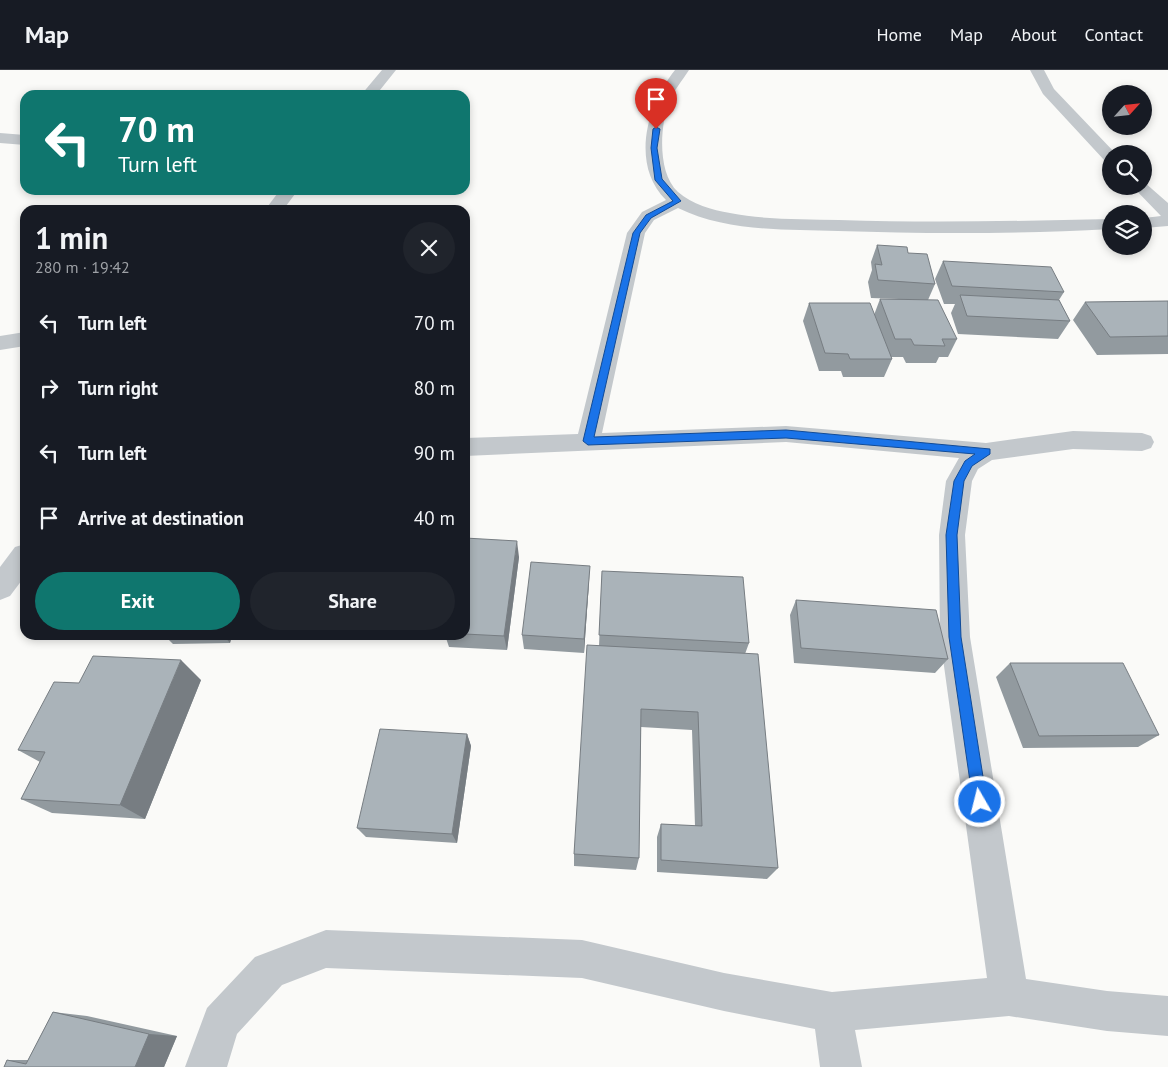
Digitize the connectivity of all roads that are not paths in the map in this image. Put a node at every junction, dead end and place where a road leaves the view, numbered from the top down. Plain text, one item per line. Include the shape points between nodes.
1 (388, 70) edge
2 (682, 70) edge
3 (1037, 70) edge
4 (372, 90) edge
5 (0, 138) edge
6 (20, 140) edge
7 (1102, 148) edge
8 (286, 195) edge
9 (1149, 195) edge
10 (677, 201) junction
11 (278, 205) edge
12 (1168, 213) edge
13 (1168, 221) edge
14 (1152, 222) edge
15 (1102, 224) edge
16 (20, 340) edge
17 (0, 343) edge
18 (588, 441) junction
19 (1142, 442) dead end
20 (470, 447) edge
21 (986, 452) junction
22 (20, 562) edge
23 (0, 588) edge
24 (1009, 996) junction
25 (832, 1012) junction
26 (1168, 1016) edge
27 (206, 1067) edge
28 (841, 1067) edge

1 - 4 street
2 - 10 street via 669,86 659,110 654,148 659,180
3 - 7 street via 1048,91
5 - 6 street
8 - 11 street
9 - 12 street
10 - 15 street via 702,213 736,221 897,228
10 - 18 street via 648,216 636,233
13 - 14 street
16 - 17 street
18 - 20 street
18 - 21 street via 786,434
19 - 21 street via 1073,440
21 - 24 street via 969,464 959,481 952,535 955,637
22 - 23 street
24 - 25 street
24 - 26 street via 1107,1012
25 - 27 street via 724,992 582,959 326,949 269,971 221,1022
25 - 28 street

